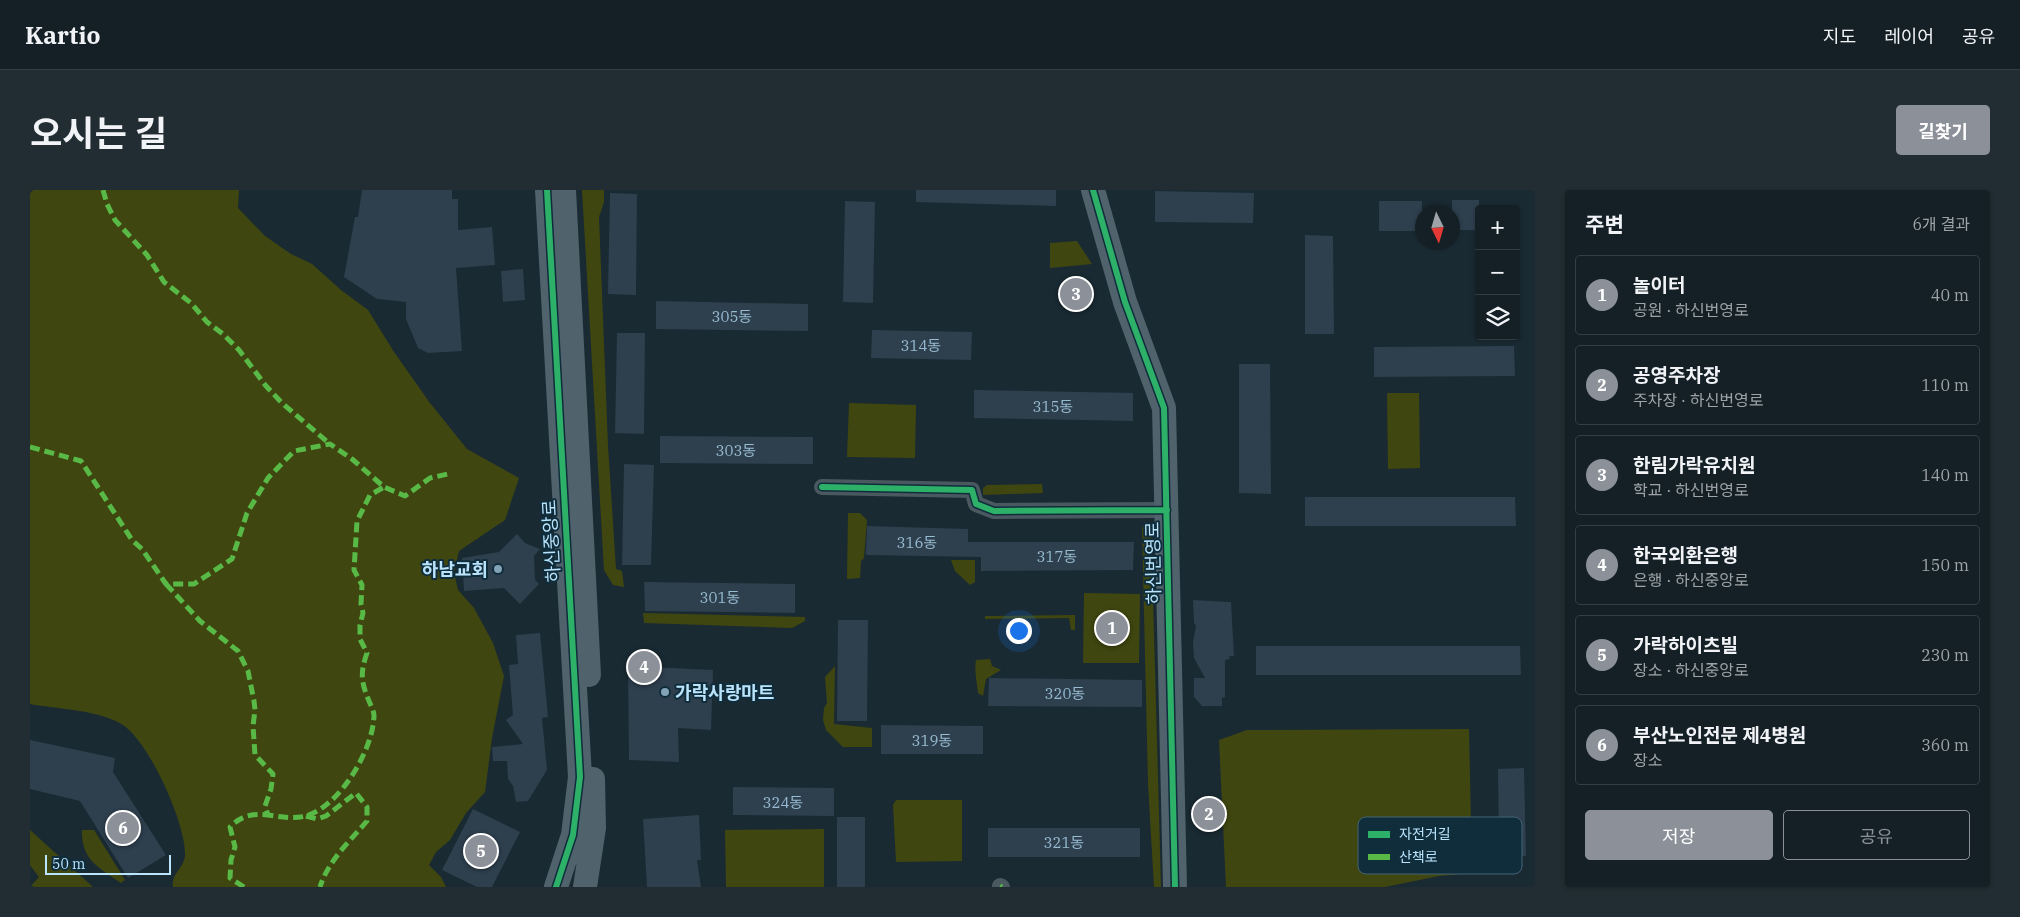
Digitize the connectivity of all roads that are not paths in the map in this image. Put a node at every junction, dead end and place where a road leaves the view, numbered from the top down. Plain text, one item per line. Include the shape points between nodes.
1 (547, 190) edge
2 (564, 190) edge
3 (1093, 190) edge
4 (822, 487) dead end
5 (1167, 510) junction
6 (579, 635) junction
7 (556, 887) edge
8 (585, 887) edge
9 (1176, 887) edge

1 - 6 street, 하신중앙로
2 - 6 street, 하신중앙로
3 - 5 street, 하신번영로 via 1125,302 1164,408
4 - 5 street via 972,490 976,504 994,511
5 - 9 street, 하신번영로
6 - 7 street, 하신중앙로 via 576,698 579,789 573,835
6 - 8 street, 하신중앙로 via 594,828

